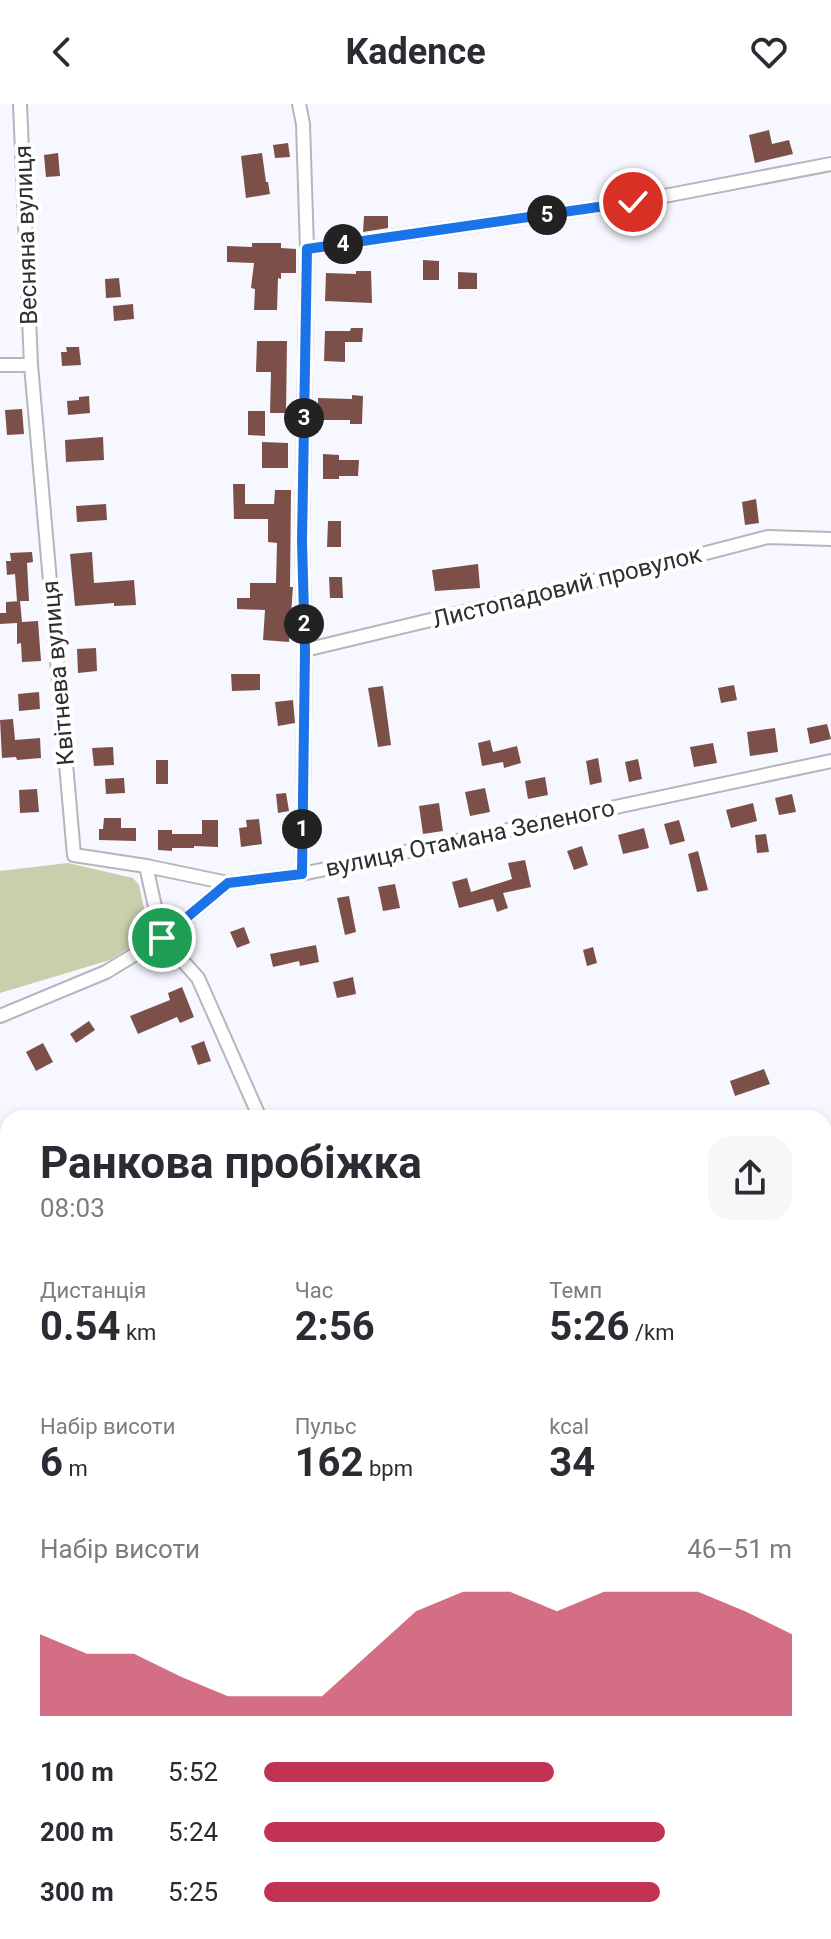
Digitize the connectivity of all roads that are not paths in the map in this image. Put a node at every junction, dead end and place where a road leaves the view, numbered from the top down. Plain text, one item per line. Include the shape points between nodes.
1 (20, 104) edge
2 (299, 104) edge
3 (831, 164) edge
4 (307, 249) junction
5 (0, 365) edge
6 (31, 365) junction
7 (831, 539) edge
8 (305, 650) junction
9 (831, 761) edge
10 (146, 866) junction
11 (302, 874) junction
12 (228, 883) junction
13 (162, 938) junction
14 (0, 1016) edge
15 (256, 1110) edge

1 - 6 street, Весняна вулиця
2 - 4 street
3 - 4 street via 633,202
4 - 8 street
5 - 6 street
6 - 10 street, Квітнева вулиця via 74,855
7 - 8 street, Листопадовий провулок via 768,537
8 - 11 street
9 - 11 street, вулиця Отамана Зеленого
10 - 12 street, Квітнева вулиця
10 - 13 street
11 - 12 street, вулиця Отамана Зеленого
12 - 13 street
13 - 14 street via 106,972
13 - 15 street via 198,978

